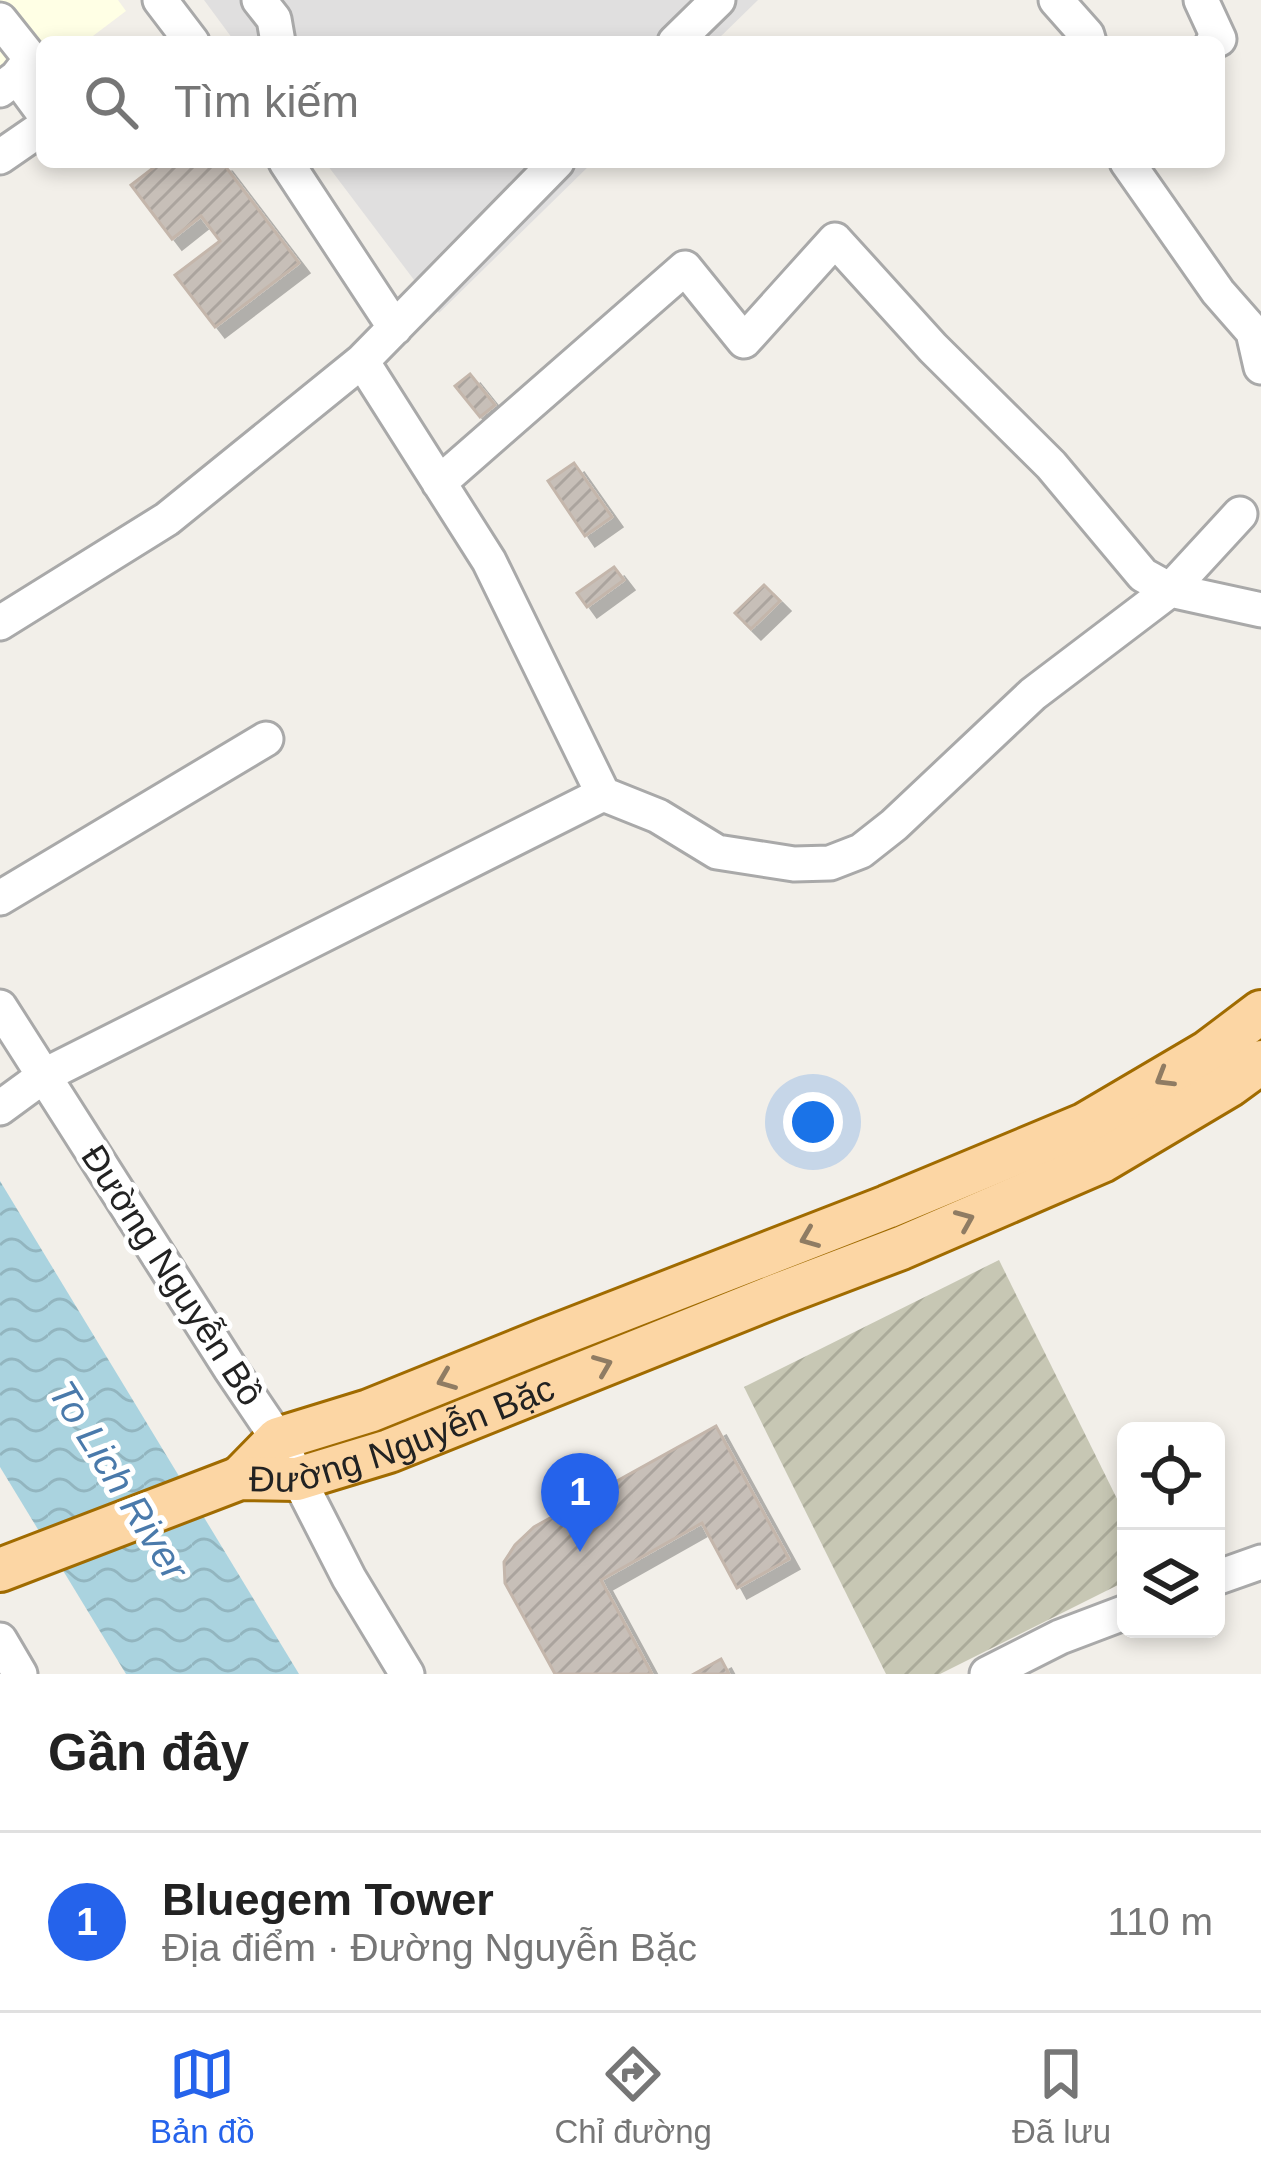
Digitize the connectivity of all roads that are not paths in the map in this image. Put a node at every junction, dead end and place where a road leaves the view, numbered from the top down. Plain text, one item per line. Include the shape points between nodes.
1 (160, 0) edge
2 (259, 0) edge
3 (718, 0) edge
4 (1056, 0) edge
5 (1202, 0) edge
6 (0, 20) edge
7 (178, 36) edge
8 (277, 36) edge
9 (681, 36) edge
10 (1088, 36) edge
11 (1218, 36) edge
12 (8, 83) edge
13 (36, 106) edge
14 (36, 132) edge
15 (0, 157) edge
16 (290, 168) edge
17 (550, 168) edge
18 (1131, 168) edge
19 (1257, 321) edge
20 (395, 328) junction
21 (362, 361) junction
22 (1261, 367) edge
23 (439, 483) junction
24 (1240, 514) dead end
25 (1170, 590) junction
26 (1261, 610) edge
27 (0, 623) edge
28 (266, 739) dead end
29 (603, 794) junction
30 (0, 898) edge
31 (0, 1007) edge
32 (1261, 1012) edge
33 (1261, 1062) edge
34 (45, 1075) junction
35 (0, 1108) edge
36 (278, 1438) junction
37 (296, 1480) junction
38 (225, 1483) junction
39 (1261, 1562) edge
40 (20, 1563) edge
41 (1225, 1575) edge
42 (1117, 1615) edge
43 (407, 1674) edge
44 (987, 1674) edge

1 - 7 street
2 - 8 street
3 - 9 street
4 - 10 street
5 - 11 street
6 - 12 street via 31,59
12 - 13 street
14 - 15 street
16 - 20 street
17 - 20 street
18 - 19 street via 1218,292
19 - 22 street
20 - 21 street
21 - 23 street
21 - 27 street via 167,519
23 - 25 street via 686,268 744,341 835,240 1051,465 1143,575
23 - 29 street via 489,561
24 - 25 street
25 - 26 street
25 - 29 street via 1034,694 894,825 830,863 717,852
28 - 30 street
29 - 34 street
31 - 34 street, Đường Nguyễn Bồ
32 -> 36 main road, Đường Nguyễn Bặc via 1084,1125 370,1411
37 -> 33 main road, Đường Nguyễn Bặc via 389,1451 1102,1161
34 - 35 street
34 - 36 street, Đường Nguyễn Bồ
36 - 37 street, Đường Nguyễn Bồ
36 - 38 main road, Đường Nguyễn Bặc
37 - 38 main road, Đường Nguyễn Bặc
37 - 43 street, Đường Nguyễn Bồ
38 - 40 main road
39 - 41 street
42 - 44 street

